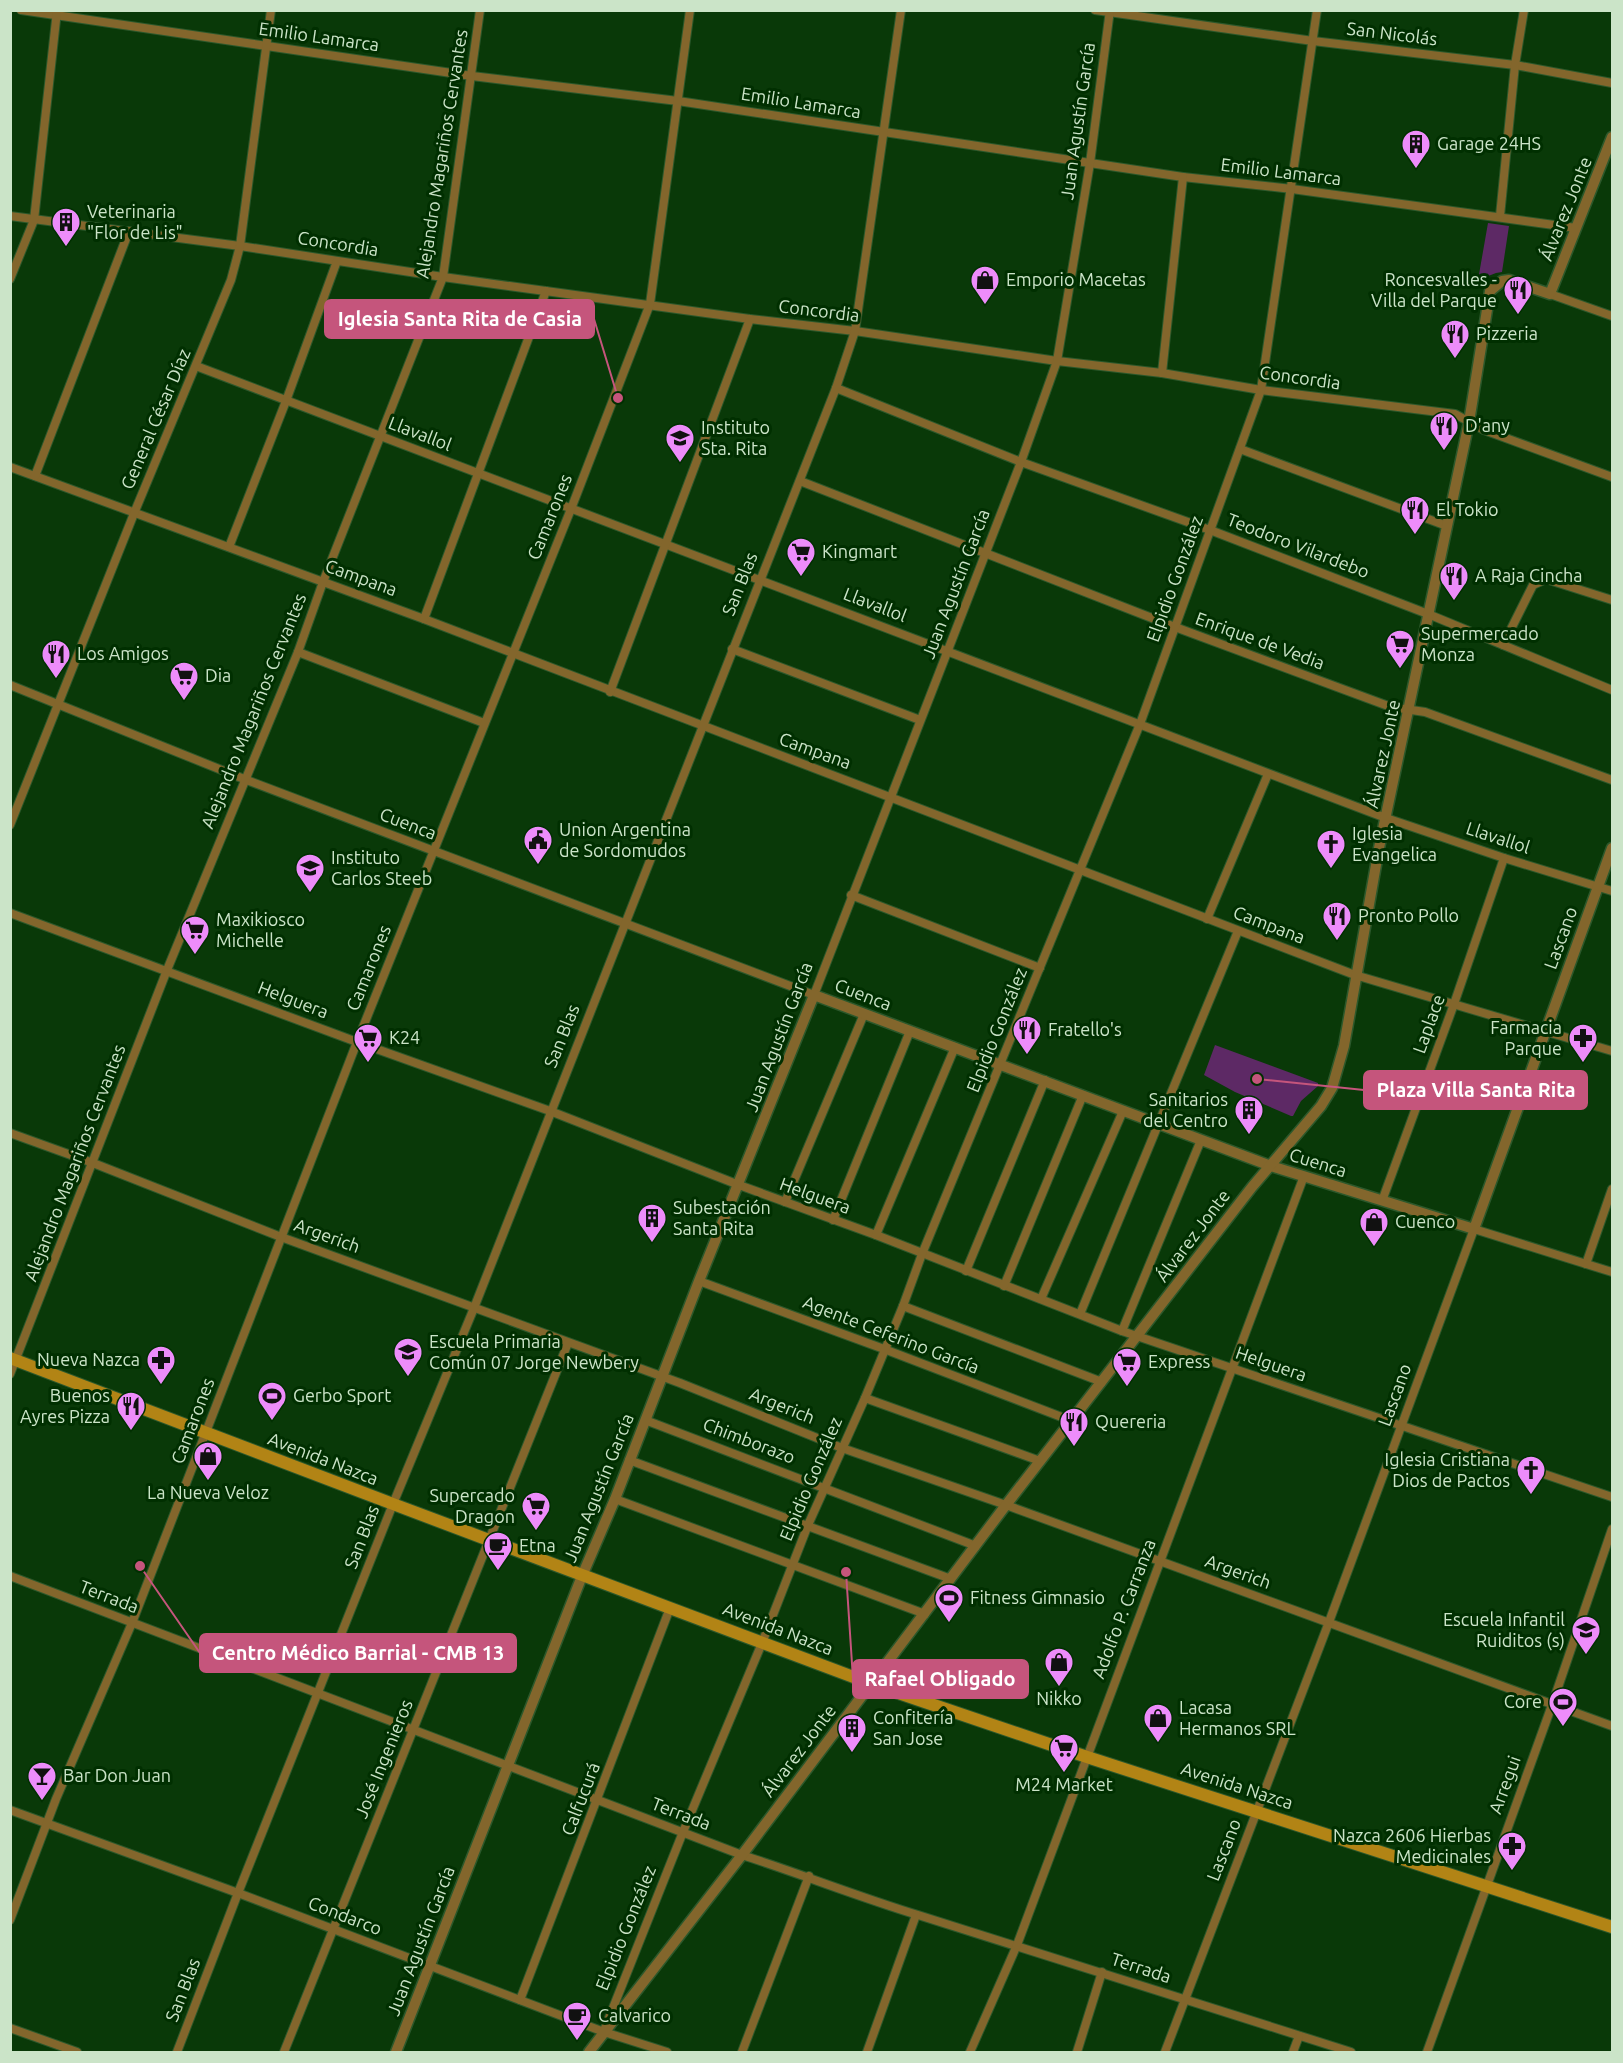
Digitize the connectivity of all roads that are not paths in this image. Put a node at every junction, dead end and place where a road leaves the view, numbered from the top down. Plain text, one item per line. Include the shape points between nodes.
1 (21, 10) edge
2 (271, 10) edge
3 (480, 10) edge
4 (690, 10) edge
5 (901, 10) edge
6 (1095, 10) edge
7 (1317, 10) edge
8 (1524, 10) edge
9 (1110, 11) edge
10 (57, 13) edge
11 (1312, 41) junction
12 (265, 46) junction
13 (1515, 65) junction
14 (472, 76) junction
15 (1612, 83) edge
16 (678, 101) junction
17 (884, 133) junction
18 (1612, 136) edge
19 (1090, 163) junction
20 (1183, 177) junction
21 (1292, 189) junction
22 (10, 216) edge
23 (1500, 216) junction
24 (34, 220) junction
25 (1576, 228) junction
26 (129, 231) junction
27 (240, 246) junction
28 (337, 261) junction
29 (442, 277) junction
30 (10, 279) edge
31 (546, 291) junction
32 (1550, 294) junction
33 (650, 304) junction
34 (1612, 316) edge
35 (750, 319) junction
36 (855, 331) junction
37 (1056, 361) junction
38 (196, 366) junction
39 (1162, 373) junction
40 (836, 388) junction
41 (1261, 390) junction
42 (286, 401) junction
43 (1468, 423) junction
44 (381, 436) junction
45 (1240, 449) junction
46 (1021, 462) junction
47 (10, 467) edge
48 (477, 473) junction
49 (35, 476) junction
50 (1612, 477) edge
51 (800, 481) junction
52 (571, 509) junction
53 (135, 511) junction
54 (1447, 526) junction
55 (1210, 530) junction
56 (665, 543) junction
57 (229, 547) junction
58 (985, 555) junction
59 (759, 579) junction
60 (323, 582) junction
61 (1612, 600) edge
62 (1428, 614) junction
63 (424, 620) junction
64 (1174, 627) junction
65 (1503, 645) junction
66 (732, 649) junction
67 (948, 650) junction
68 (298, 652) junction
69 (513, 655) junction
70 (10, 685) edge
71 (1612, 690) edge
72 (610, 692) junction
73 (59, 703) junction
74 (1409, 709) junction
75 (920, 720) junction
76 (484, 723) junction
77 (1140, 724) junction
78 (703, 727) junction
79 (1268, 774) junction
80 (244, 779) junction
81 (1612, 780) edge
82 (891, 797) junction
83 (1386, 818) junction
84 (10, 825) edge
85 (1612, 848) edge
86 (435, 852) junction
87 (1504, 858) junction
88 (1080, 870) junction
89 (1598, 885) junction
90 (1612, 891) edge
91 (851, 895) junction
92 (10, 912) edge
93 (1207, 919) junction
94 (624, 923) junction
95 (1238, 931) junction
96 (1040, 968) junction
97 (167, 970) junction
98 (1355, 975) junction
99 (814, 995) junction
100 (1454, 1004) junction
101 (864, 1014) junction
102 (910, 1030) junction
103 (1546, 1031) junction
104 (357, 1042) junction
105 (955, 1047) junction
106 (1612, 1051) edge
107 (1001, 1063) junction
108 (1045, 1080) junction
109 (1083, 1095) junction
110 (550, 1111) junction
111 (1123, 1111) junction
112 (1159, 1124) junction
113 (10, 1133) edge
114 (1201, 1140) junction
115 (93, 1163) junction
116 (1271, 1166) junction
117 (1304, 1176) junction
118 (738, 1185) junction
119 (1612, 1190) edge
120 (1382, 1201) junction
121 (785, 1202) junction
122 (833, 1220) junction
123 (1474, 1228) junction
124 (876, 1236) junction
125 (281, 1237) junction
126 (922, 1254) junction
127 (1586, 1264) junction
128 (966, 1271) junction
129 (1612, 1272) edge
130 (699, 1281) junction
131 (1004, 1286) junction
132 (1041, 1299) junction
133 (903, 1306) junction
134 (474, 1308) junction
135 (1080, 1314) junction
136 (1122, 1331) junction
137 (1138, 1336) junction
138 (568, 1343) junction
139 (884, 1349) junction
140 (13, 1359) edge
141 (1233, 1368) junction
142 (10, 1374) edge
143 (662, 1377) junction
144 (1102, 1382) junction
145 (865, 1398) junction
146 (645, 1420) junction
147 (1072, 1421) junction
148 (1401, 1426) junction
149 (206, 1433) junction
150 (842, 1448) junction
151 (629, 1460) junction
152 (1040, 1461) junction
153 (825, 1487) junction
154 (1612, 1497) edge
155 (615, 1499) junction
156 (393, 1504) junction
157 (1006, 1504) junction
158 (808, 1525) junction
159 (1612, 1529) edge
160 (488, 1540) junction
161 (976, 1546) junction
162 (1160, 1562) junction
163 (792, 1565) junction
164 (10, 1576) edge
165 (582, 1576) junction
166 (951, 1580) junction
167 (670, 1608) junction
168 (925, 1614) junction
169 (1329, 1622) junction
170 (132, 1623) junction
171 (762, 1643) junction
172 (872, 1684) junction
173 (319, 1693) junction
174 (1552, 1705) junction
175 (1612, 1726) edge
176 (414, 1731) junction
177 (1087, 1757) junction
178 (508, 1765) junction
179 (598, 1800) junction
180 (10, 1810) edge
181 (1256, 1812) junction
182 (46, 1822) junction
183 (683, 1832) junction
184 (742, 1855) junction
185 (809, 1876) junction
186 (1486, 1886) junction
187 (238, 1893) junction
188 (916, 1915) junction
189 (10, 1920) edge
190 (1612, 1927) edge
191 (333, 1929) junction
192 (1017, 1945) junction
193 (429, 1966) junction
194 (1102, 1972) junction
195 (1185, 1999) junction
196 (520, 2000) junction
197 (10, 2028) edge
198 (604, 2032) junction
199 (1299, 2036) junction
200 (77, 2052) edge
201 (177, 2052) edge
202 (284, 2052) edge
203 (396, 2052) edge
204 (589, 2052) edge
205 (668, 2052) edge
206 (742, 2052) edge
207 (867, 2052) edge
208 (970, 2052) edge
209 (1077, 2052) edge
210 (1165, 2052) edge
211 (1293, 2052) edge
212 (1351, 2052) edge
213 (1427, 2052) edge

1 - 10 street, Emilio Lamarca
2 - 12 street, General César Díaz
3 - 14 street, Alejandro Magariños Cervantes
4 - 16 street, Camarones
5 - 17 street, San Blas
6 - 9 street, San Nicolás
7 - 11 street, Elpidio González
8 - 13 street
9 - 11 street, San Nicolás
9 - 19 street, Juan Agustín García
10 - 12 street, Emilio Lamarca
10 - 24 street
11 - 13 street, San Nicolás
11 - 21 street, Elpidio González
12 - 14 street, Emilio Lamarca
12 - 27 street, General César Díaz
13 - 15 street, San Nicolás
13 - 23 street
14 - 16 street, Emilio Lamarca
14 - 29 street, Alejandro Magariños Cervantes
16 - 17 street, Emilio Lamarca
16 - 33 street, Camarones
17 - 19 street, Emilio Lamarca
17 - 36 street, San Blas
18 - 25 street, Álvarez Jonte
19 - 20 street, Emilio Lamarca
19 - 37 street, Juan Agustín García
20 - 21 street, Emilio Lamarca
20 - 39 street
21 - 23 street, Emilio Lamarca
21 - 41 street, Elpidio González
22 - 24 street, Concordia
23 - 25 street, Emilio Lamarca
24 - 26 street, Concordia
24 - 30 street
25 - 32 street, Álvarez Jonte
26 - 27 street, Concordia
26 - 49 street
27 - 28 street, Concordia
27 - 38 street, General César Díaz via 235,269
28 - 29 street, Concordia
28 - 42 street
29 - 31 street, Concordia
29 - 44 street, Alejandro Magariños Cervantes
31 - 33 street, Concordia
31 - 48 street
32 - 34 street
32 - 43 street, Álvarez Jonte via 1509,280 1490,291
33 - 35 street, Concordia
33 - 52 street, Camarones
35 - 36 street, Concordia
35 - 56 street
36 - 37 street, Concordia
36 - 40 street, San Blas
37 - 39 street, Concordia
37 - 46 street, Juan Agustín García
38 - 42 street, Llavallol
38 - 53 street, General César Díaz
39 - 41 street, Concordia
40 - 46 street, Teodoro Vilardebo
40 - 51 street, San Blas
41 - 43 street, Concordia via 1455,414
41 - 45 street, Elpidio González
42 - 44 street, Llavallol
42 - 57 street
43 - 50 street, Concordia
43 - 54 street, Álvarez Jonte
44 - 48 street, Llavallol
44 - 60 street, Alejandro Magariños Cervantes
45 - 54 street
45 - 55 street, Elpidio González
46 - 55 street, Teodoro Vilardebo
46 - 58 street, Juan Agustín García
47 - 49 street, Campana
48 - 52 street, Llavallol
48 - 63 street
49 - 53 street, Campana
51 - 58 street, Enrique de Vedia
51 - 59 street, San Blas
52 - 56 street, Llavallol
52 - 69 street, Camarones
53 - 57 street, Campana
53 - 73 street, General César Díaz
54 - 62 street, Álvarez Jonte
55 - 62 street, Teodoro Vilardebo
55 - 64 street, Elpidio González
56 - 59 street, Llavallol
56 - 72 street
57 - 60 street, Campana
58 - 64 street, Enrique de Vedia
58 - 67 street, Juan Agustín García
59 - 66 street, San Blas
59 - 67 street, Llavallol
60 - 63 street, Campana
60 - 68 street, Alejandro Magariños Cervantes
61 - 65 street via 1546,579 1533,585
62 - 65 street, Teodoro Vilardebo
62 - 74 street, Álvarez Jonte
63 - 69 street, Campana
64 - 74 street, Enrique de Vedia via 1391,706
64 - 77 street, Elpidio González
65 - 71 street, Teodoro Vilardebo
66 - 75 street
66 - 78 street, San Blas
67 - 75 street, Juan Agustín García
67 - 77 street, Llavallol
68 - 76 street
68 - 80 street, Alejandro Magariños Cervantes
69 - 72 street, Campana
69 - 76 street, Camarones
70 - 73 street, Cuenca
72 - 78 street, Campana
73 - 80 street, Cuenca
73 - 84 street, General César Díaz
74 - 81 street, Enrique de Vedia
74 - 83 street, Álvarez Jonte
75 - 82 street, Juan Agustín García
76 - 86 street, Camarones
77 - 79 street, Llavallol
77 - 88 street, Elpidio González
78 - 82 street, Campana
78 - 94 street, San Blas
79 - 83 street, Llavallol
79 - 93 street
80 - 86 street, Cuenca
80 - 97 street, Alejandro Magariños Cervantes
82 - 88 street, Campana
82 - 91 street, Juan Agustín García
83 - 87 street, Llavallol
83 - 98 street, Álvarez Jonte
85 - 89 street, Lascano
86 - 94 street, Cuenca
86 - 104 street, Camarones
87 - 89 street, Llavallol
87 - 100 street, Laplace
88 - 93 street, Campana
88 - 96 street, Elpidio González
89 - 90 street, Llavallol
89 - 103 street, Lascano
91 - 96 street
91 - 99 street, Juan Agustín García
92 - 97 street, Helguera
93 - 95 street, Campana
94 - 99 street, Cuenca
94 - 110 street, San Blas
95 - 98 street, Campana
95 - 112 street
96 - 107 street, Elpidio González
97 - 104 street, Helguera
97 - 115 street, Alejandro Magariños Cervantes
98 - 100 street, Campana
98 - 116 street, Álvarez Jonte via 1344,1046 1332,1088
99 - 101 street, Cuenca
99 - 118 street, Juan Agustín García
100 - 103 street, Campana
100 - 120 street, Laplace
101 - 102 street, Cuenca
101 - 121 street
102 - 105 street, Cuenca
102 - 122 street
103 - 106 street, Campana
103 - 123 street, Lascano
104 - 110 street, Helguera
104 - 125 street, Camarones
105 - 107 street, Cuenca
105 - 124 street
107 - 108 street, Cuenca
107 - 126 street, Elpidio González
108 - 109 street, Cuenca
108 - 128 street
109 - 111 street, Cuenca
109 - 131 street
110 - 118 street, Helguera
110 - 134 street, San Blas
111 - 112 street, Cuenca
111 - 132 street
112 - 114 street, Cuenca
112 - 135 street
113 - 115 street, Argerich
114 - 116 street, Cuenca
114 - 136 street
115 - 125 street, Argerich
115 - 140 street, Alejandro Magariños Cervantes
116 - 117 street, Cuenca
116 - 137 street, Álvarez Jonte
117 - 120 street, Cuenca
117 - 141 street, Adolfo P. Carranza
118 - 121 street, Helguera
118 - 130 street, Juan Agustín García
119 - 127 street
120 - 123 street, Cuenca
121 - 122 street, Helguera
122 - 124 street, Helguera
123 - 127 street, Cuenca
123 - 148 street, Lascano
124 - 126 street, Helguera
125 - 134 street, Argerich
125 - 149 street, Camarones
126 - 128 street, Helguera
126 - 133 street, Elpidio González
127 - 129 street, Cuenca
128 - 131 street, Helguera
130 - 139 street, Agente Ceferino García
130 - 143 street, Juan Agustín García
131 - 132 street, Helguera
132 - 135 street, Helguera
133 - 139 street, Elpidio González
133 - 144 street
134 - 138 street, Argerich
134 - 156 street, San Blas
135 - 136 street, Helguera
136 - 137 street, Helguera
137 - 141 street, Helguera
137 - 144 street, Álvarez Jonte
138 - 143 street, Argerich
138 - 160 street, José Ingenieros
139 - 145 street, Elpidio González
139 - 147 street, Agente Ceferino García
140 - 142 street, Alejandro Magariños Cervantes
140 - 149 main road, Avenida Nazca
141 - 148 street, Helguera
141 - 162 street, Adolfo P. Carranza
143 - 146 street, Juan Agustín García
143 - 150 street, Argerich
144 - 147 street, Álvarez Jonte
145 - 150 street, Elpidio González
145 - 152 street
146 - 151 street, Juan Agustín García
146 - 153 street, Chimborazo
147 - 152 street, Álvarez Jonte
148 - 154 street, Helguera
148 - 169 street, Lascano
149 - 156 main road, Avenida Nazca
149 - 170 street, Camarones
150 - 153 street, Elpidio González
150 - 157 street, Argerich
151 - 155 street, Juan Agustín García
151 - 158 street
152 - 157 street, Álvarez Jonte
153 - 158 street, Elpidio González
153 - 161 street, Chimborazo
155 - 163 street
155 - 165 street, Juan Agustín García
156 - 160 main road, Avenida Nazca
156 - 173 street, San Blas
157 - 161 street, Álvarez Jonte
157 - 162 street, Argerich
158 - 163 street, Elpidio González
158 - 166 street
159 - 174 street, Arregui
160 - 165 main road, Avenida Nazca
160 - 176 street, José Ingenieros
161 - 166 street, Álvarez Jonte
162 - 169 street, Argerich
162 - 177 street, Adolfo P. Carranza
163 - 168 street
163 - 171 street, Elpidio González
164 - 170 street, Terrada
165 - 167 main road, Avenida Nazca
165 - 178 street, Juan Agustín García
166 - 168 street, Álvarez Jonte
167 - 171 main road, Avenida Nazca
167 - 179 street, Calfucurá
168 - 172 street, Álvarez Jonte
169 - 174 street, Argerich
169 - 181 street, Lascano
170 - 173 street, Terrada
170 - 182 street, Camarones
171 - 172 main road, Avenida Nazca
171 - 183 street, Elpidio González
172 - 177 main road, Avenida Nazca
172 - 184 street, Álvarez Jonte
173 - 176 street, Terrada
173 - 187 street, San Blas
174 - 175 street, Argerich
174 - 186 street, Arregui
176 - 178 street, Terrada
176 - 191 street, José Ingenieros
177 - 181 main road, Avenida Nazca
177 - 192 street, Adolfo P. Carranza
178 - 179 street, Terrada
178 - 193 street, Juan Agustín García
179 - 183 street, Terrada
179 - 196 street, Calfucurá
180 - 182 street, Condarco
181 - 186 main road, Avenida Nazca
181 - 195 street, Lascano
182 - 187 street, Condarco
182 - 189 street, Camarones
183 - 184 street, Terrada
183 - 198 street, Elpidio González
184 - 185 street, Terrada
184 - 198 street, Álvarez Jonte
185 - 188 street, Terrada
185 - 206 street
186 - 190 main road, Avenida Nazca
186 - 213 street, Arregui
187 - 191 street, Condarco
187 - 201 street, San Blas
188 - 192 street, Terrada
188 - 207 street
191 - 193 street, Condarco
191 - 202 street, José Ingenieros
192 - 194 street, Terrada
192 - 208 street, Adolfo P. Carranza
193 - 196 street, Condarco
193 - 203 street, Juan Agustín García
194 - 195 street, Terrada
194 - 209 street
195 - 199 street, Terrada
195 - 210 street, Lascano
196 - 198 street, Condarco
197 - 200 street
198 - 204 street, Álvarez Jonte
198 - 205 street, Condarco
199 - 211 street
199 - 212 street, Terrada

